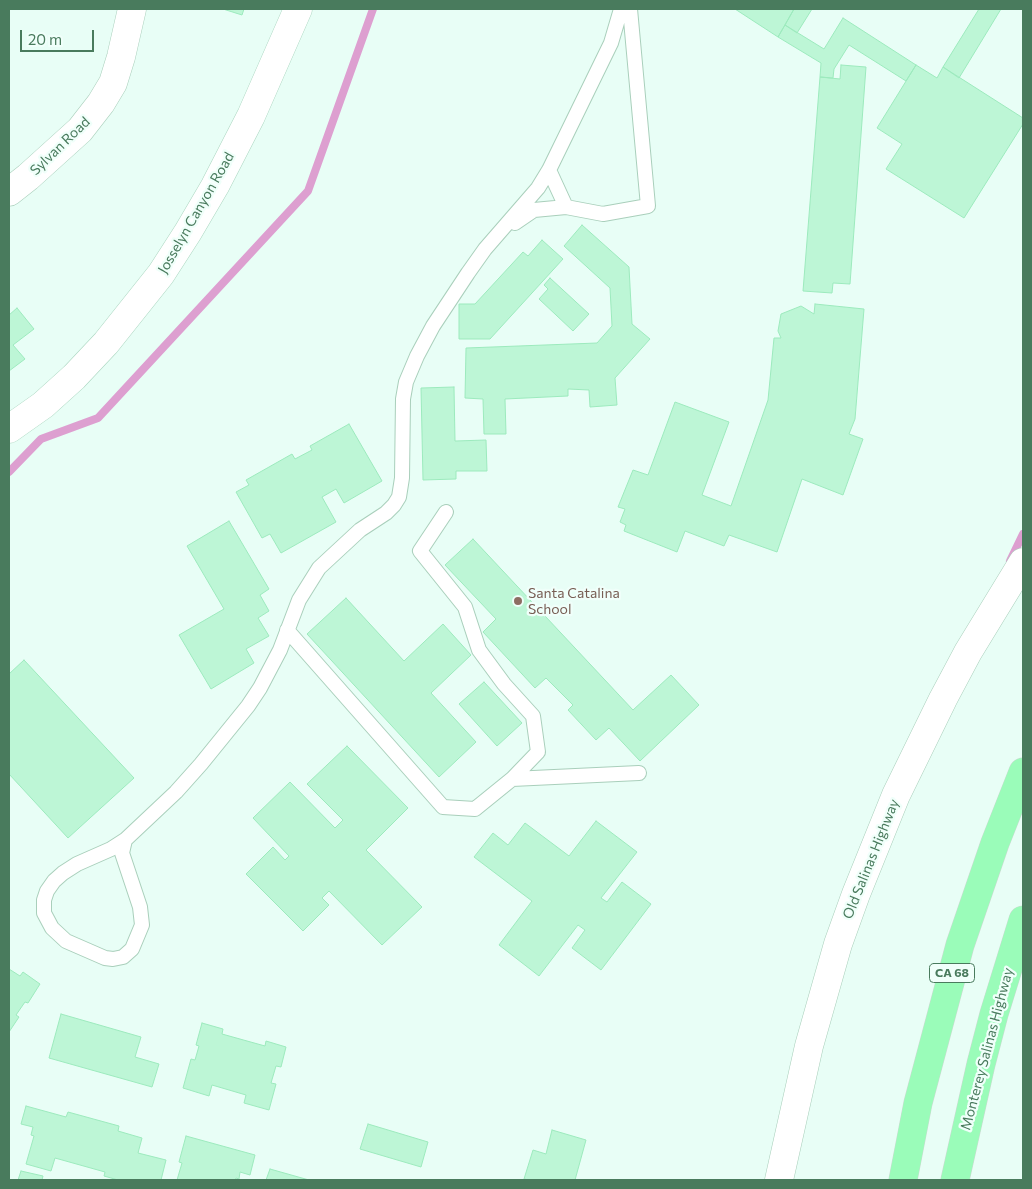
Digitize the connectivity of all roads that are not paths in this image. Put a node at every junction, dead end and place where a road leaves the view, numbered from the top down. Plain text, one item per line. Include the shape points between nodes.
1 (132, 9) edge
2 (298, 9) edge
3 (622, 9) edge
4 (630, 9) edge
5 (549, 170) junction
6 (9, 192) edge
7 (566, 207) junction
8 (500, 233) junction
9 (9, 429) edge
10 (446, 512) dead end
11 (1023, 562) edge
12 (288, 630) junction
13 (1023, 772) edge
14 (639, 774) dead end
15 (512, 779) junction
16 (126, 840) junction
17 (1023, 920) edge
18 (779, 1180) edge
19 (903, 1180) edge
20 (956, 1180) edge

1 - 6 street, Sylvan Road via 122,57 101,104 75,136
2 - 9 street, Josselyn Canyon Road via 251,116 215,186 161,274 106,343 74,377
3 - 5 lane via 611,43
4 - 7 lane via 648,206 603,214
5 - 7 lane
5 - 8 lane
7 - 8 lane via 534,210
8 - 12 lane via 447,303 406,382 399,497 386,513 360,530 319,568 299,600
10 - 15 lane via 420,551 464,607 479,650 533,716 538,752
11 - 18 street, Old Salinas Highway via 943,699 896,795 856,894 823,994
12 - 15 lane via 443,807 475,809
12 - 16 lane via 270,672 239,719 176,792
13 - 19 highway, CA 68 via 994,843 960,945 920,1095
14 - 15 lane
16 - 16 lane via 63,873 54,881 44,900 44,914 52,928 66,941 113,960 132,949 142,925 140,908 122,853
17 - 20 highway, Monterey Salinas Highway via 981,1064

